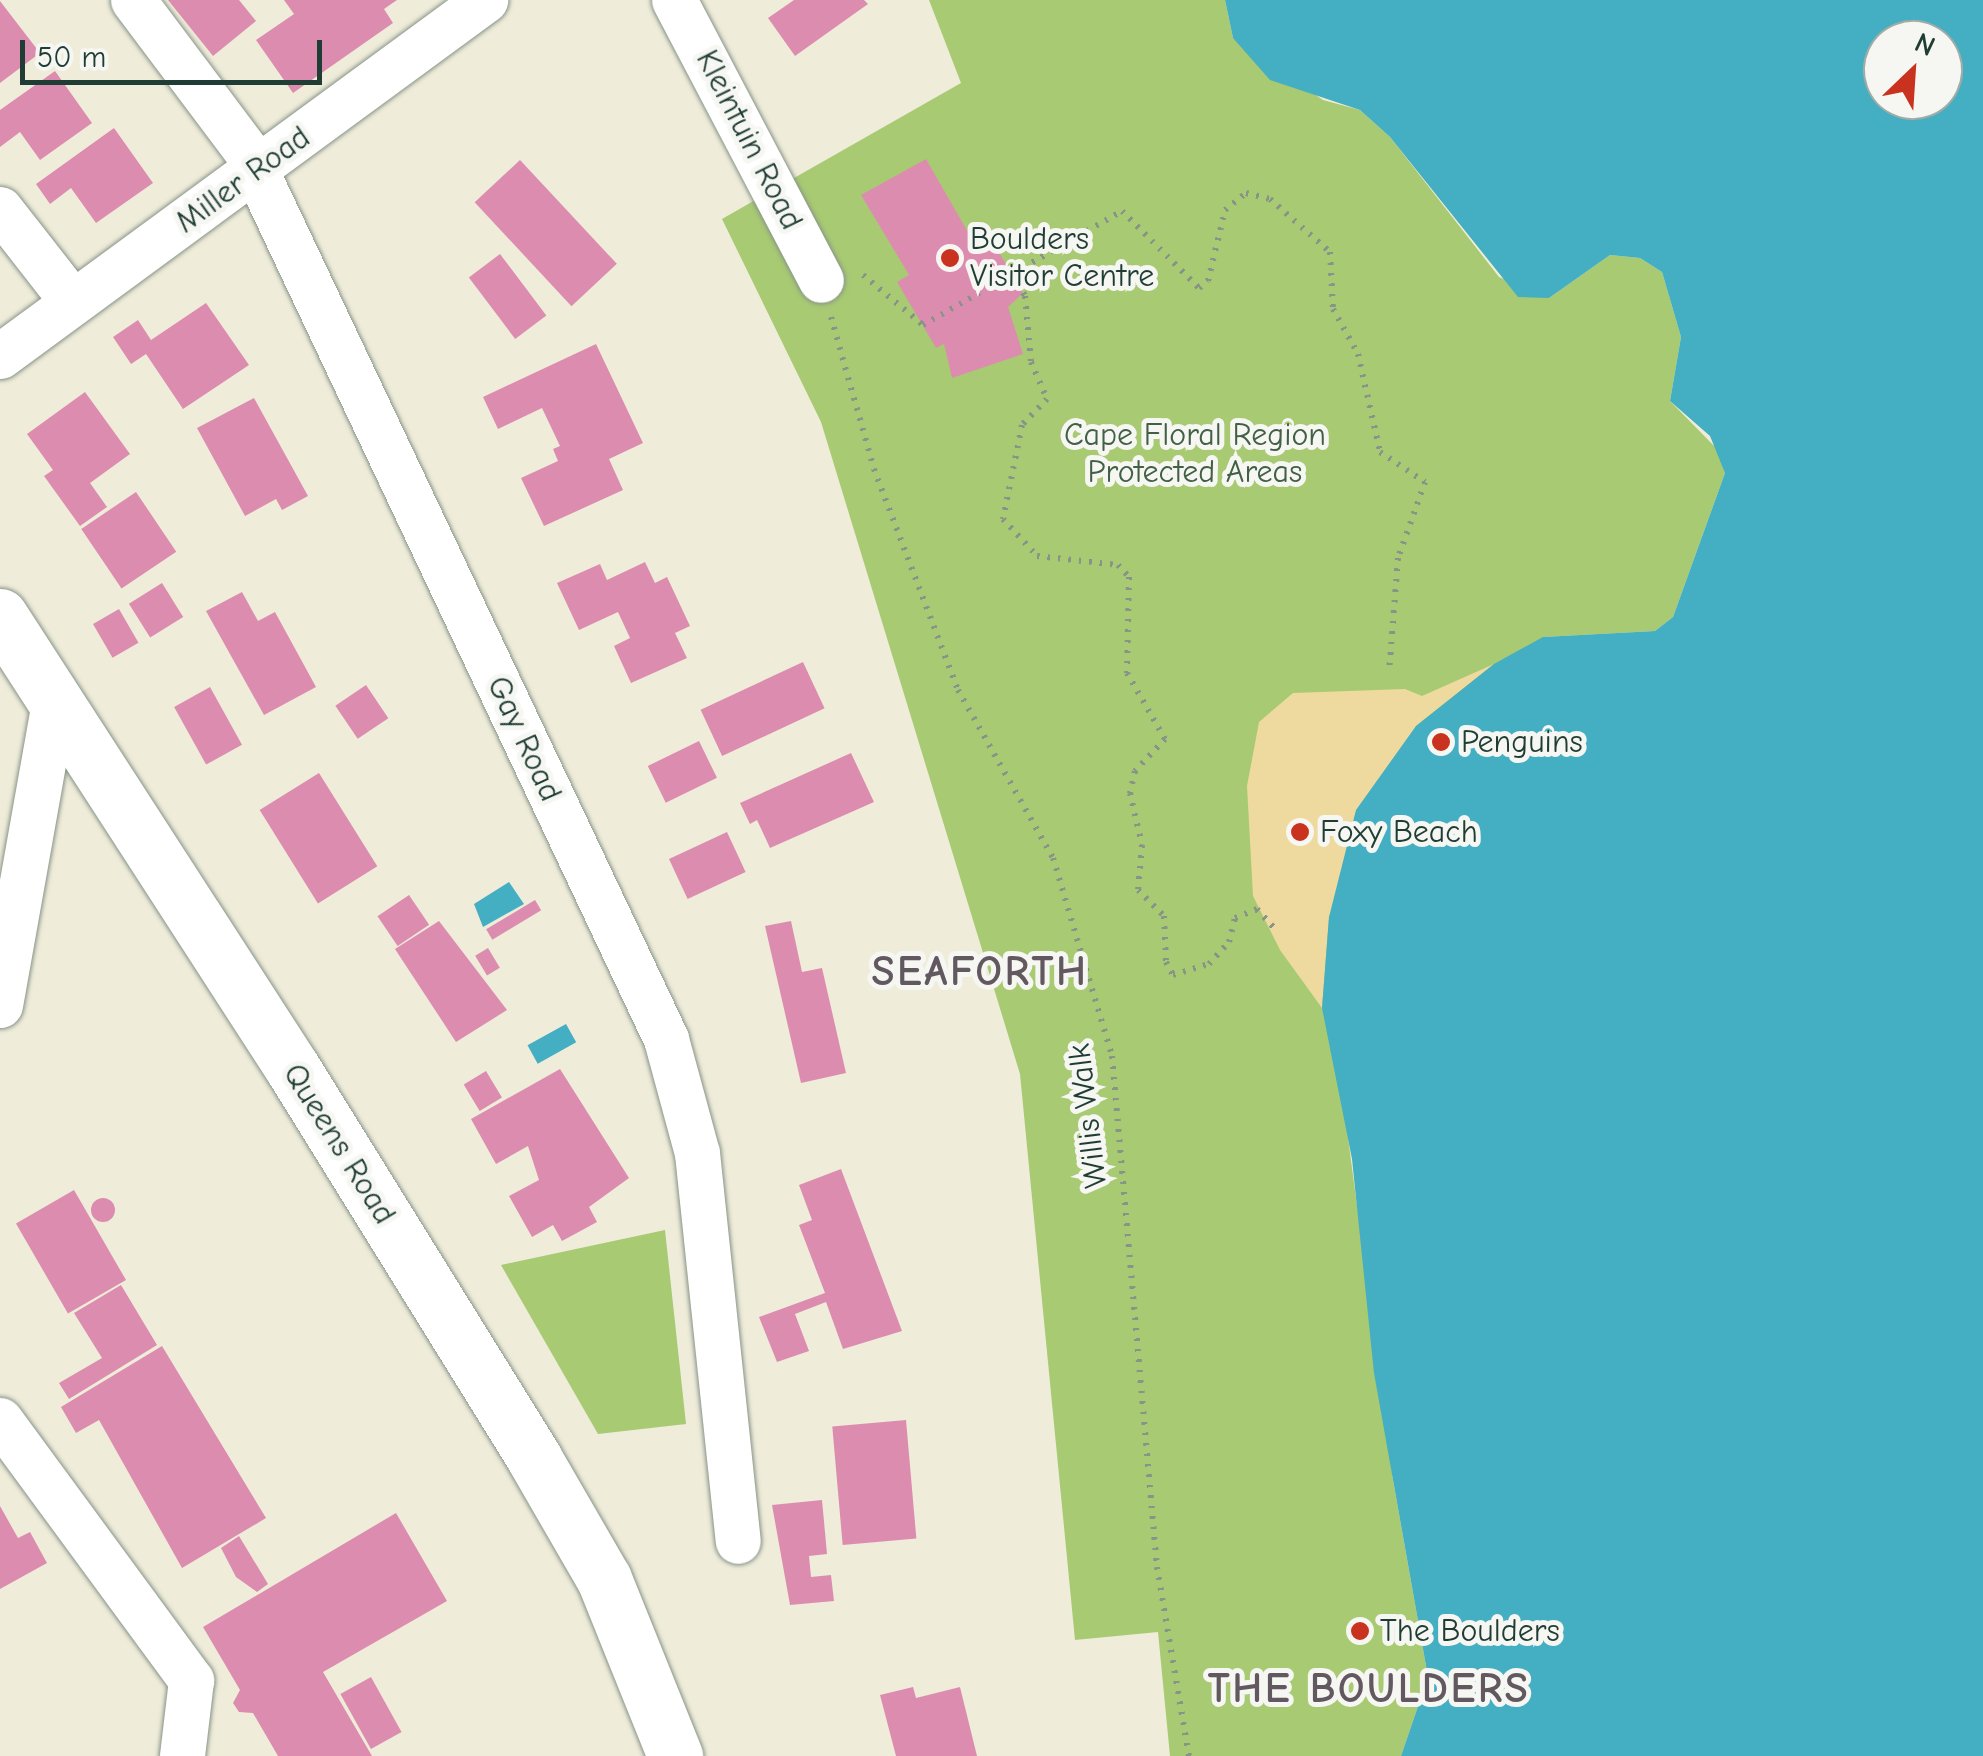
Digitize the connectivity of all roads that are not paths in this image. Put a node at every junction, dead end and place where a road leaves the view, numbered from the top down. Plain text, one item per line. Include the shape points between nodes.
1 (133, 0) edge
2 (485, 0) edge
3 (674, 0) edge
4 (257, 173) junction
5 (0, 208) edge
6 (821, 280) road end
7 (71, 300) junction
8 (0, 356) edge
9 (0, 616) edge
10 (55, 697) junction
11 (0, 1005) edge
12 (0, 1420) edge
13 (738, 1541) dead end
14 (182, 1756) edge
15 (675, 1756) edge

1 - 4 street, Gay Road
2 - 4 street, Miller Road
3 - 6 street, Kleintuin Road
4 - 7 street, Miller Road
4 - 13 street, Gay Road via 666,1039 697,1153
5 - 7 street
7 - 8 street, Miller Road
9 - 10 main road, Queens Road
10 - 11 street
10 - 15 main road, Queens Road via 534,1458 604,1579
12 - 14 street via 191,1680

